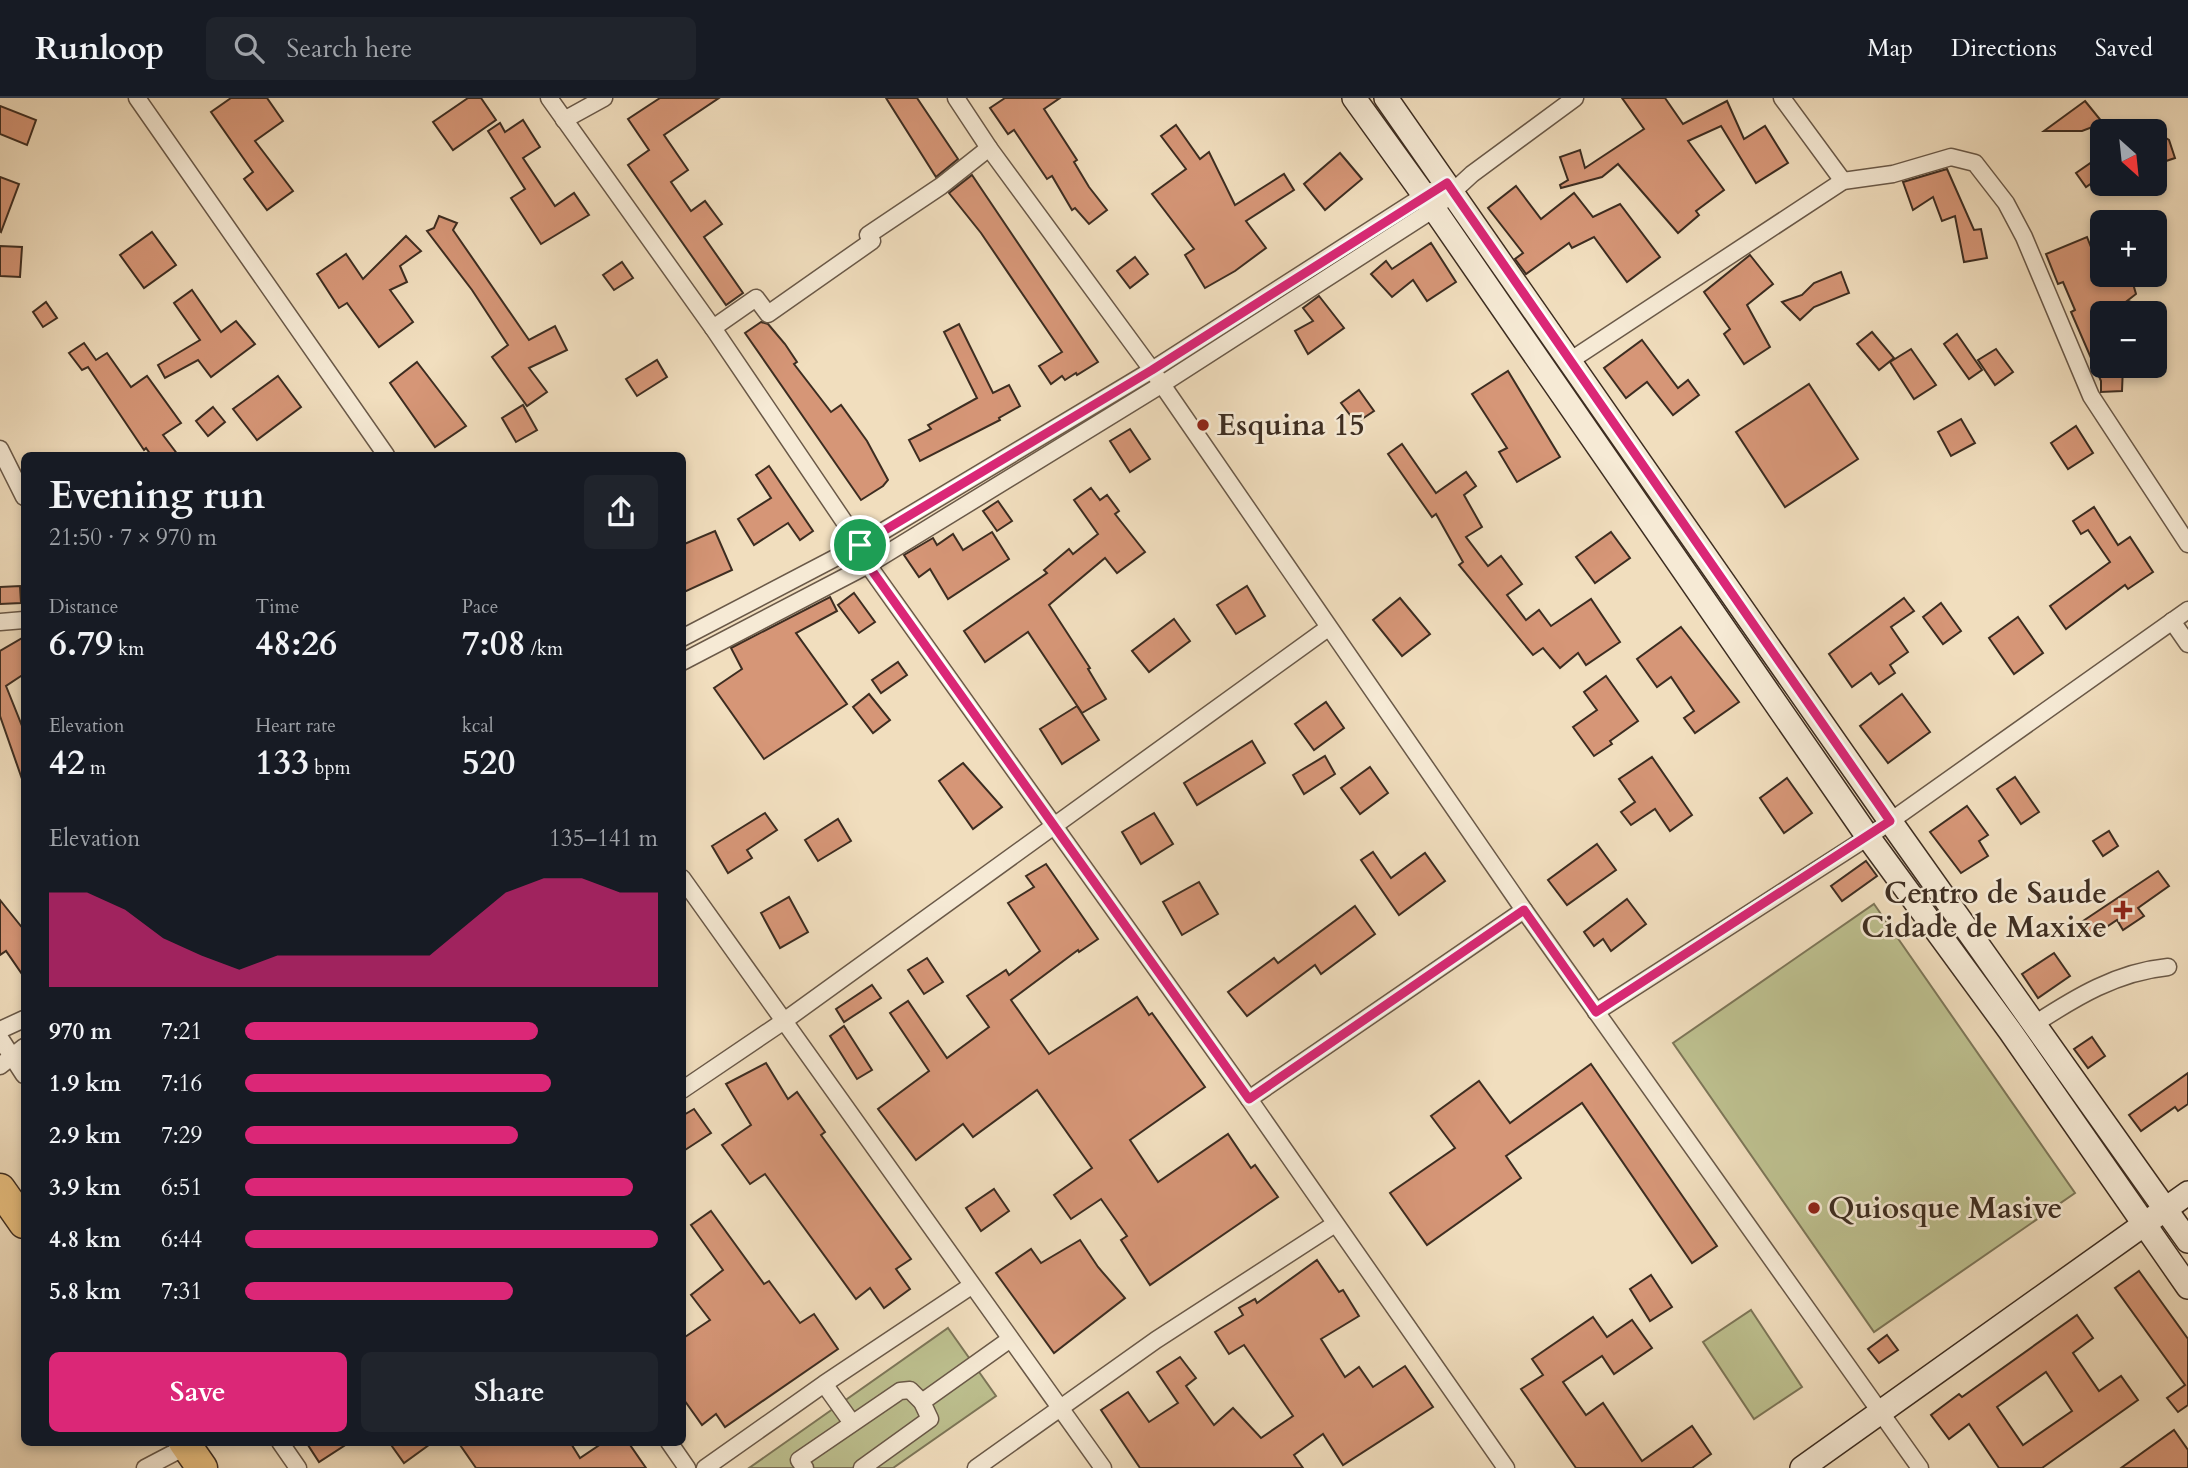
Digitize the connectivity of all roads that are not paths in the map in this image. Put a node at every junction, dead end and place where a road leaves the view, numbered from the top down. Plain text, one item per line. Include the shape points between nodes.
1 (137, 98) edge
2 (549, 98) edge
3 (604, 98) edge
4 (956, 98) edge
5 (1354, 98) edge
6 (1386, 98) edge
7 (1576, 98) edge
8 (1782, 98) edge
9 (564, 120) junction
10 (989, 148) junction
11 (1843, 181) junction
12 (1450, 188) junction
13 (1429, 202) junction
14 (713, 328) junction
15 (1568, 362) junction
16 (1152, 370) junction
17 (1161, 384) junction
18 (0, 449) edge
19 (384, 452) edge
20 (21, 491) edge
21 (2188, 544) edge
22 (860, 545) junction
23 (868, 565) junction
24 (2188, 610) edge
25 (21, 620) edge
26 (2172, 621) junction
27 (0, 622) edge
28 (1328, 628) junction
29 (686, 636) edge
30 (2188, 644) edge
31 (686, 660) edge
32 (1890, 821) junction
33 (1056, 825) junction
34 (1868, 837) junction
35 (686, 884) edge
36 (1524, 910) junction
37 (2168, 967) dead end
38 (1596, 1012) junction
39 (21, 1020) edge
40 (785, 1021) junction
41 (2033, 1024) junction
42 (0, 1030) edge
43 (0, 1038) edge
44 (12, 1056) edge
45 (686, 1087) edge
46 (1249, 1099) junction
47 (0, 1189) edge
48 (2188, 1194) edge
49 (2166, 1209) junction
50 (21, 1219) edge
51 (1335, 1224) junction
52 (2143, 1224) junction
53 (2188, 1241) edge
54 (971, 1286) junction
55 (2188, 1287) edge
56 (1009, 1340) junction
57 (827, 1388) dead end
58 (922, 1402) junction
59 (1062, 1408) junction
60 (1881, 1411) junction
61 (852, 1423) junction
62 (283, 1446) edge
63 (672, 1446) edge
64 (195, 1451) edge
65 (879, 1463) edge
66 (145, 1468) edge
67 (298, 1468) edge
68 (687, 1468) edge
69 (705, 1468) edge
70 (805, 1468) edge
71 (862, 1468) edge
72 (976, 1468) edge
73 (1103, 1468) edge
74 (1506, 1468) edge
75 (1802, 1468) edge
76 (1920, 1468) edge

1 - 19 street
2 - 9 street
3 - 9 street
4 - 10 street
5 - 13 street
6 - 12 street
7 - 12 street
8 - 11 street
9 - 14 street
10 - 14 street via 868,235 872,241 768,314 756,298
10 - 16 street
11 - 15 street
11 - 21 street via 1893,174 1951,157 1975,163 2006,203 2024,237 2091,396
12 - 13 street
12 - 15 street
13 - 16 street
13 - 17 street
13 - 34 street
14 - 22 street
15 - 32 street
16 - 17 street
16 - 22 street
17 - 23 street
17 - 28 street
18 - 20 street
22 - 23 street
22 - 29 street
23 - 31 street
23 - 33 street
24 - 26 street
25 - 27 street
26 - 30 street
26 - 32 street
28 - 33 street
28 - 36 street
32 - 34 street
32 - 41 street
33 - 40 street
33 - 46 street
34 - 38 street
34 - 52 street
35 - 40 street
36 - 38 street
36 - 46 street
37 - 41 street via 2111,980
38 - 60 street
39 - 42 street
40 - 45 street
40 - 54 street
41 - 49 street
43 - 44 street
46 - 51 street
47 - 50 highway
48 - 49 street
49 - 52 street
49 - 53 street
51 - 59 street
51 - 74 street
52 - 55 street
52 - 60 street
54 - 56 street
54 - 69 street
56 - 58 street
56 - 59 street
57 - 61 street
58 - 61 street via 905,1389
58 - 65 street via 930,1419
59 - 72 street
59 - 73 street
60 - 75 street
60 - 76 street
61 - 70 street via 799,1460
62 - 67 street
63 - 68 street
64 - 66 street
65 - 71 street

